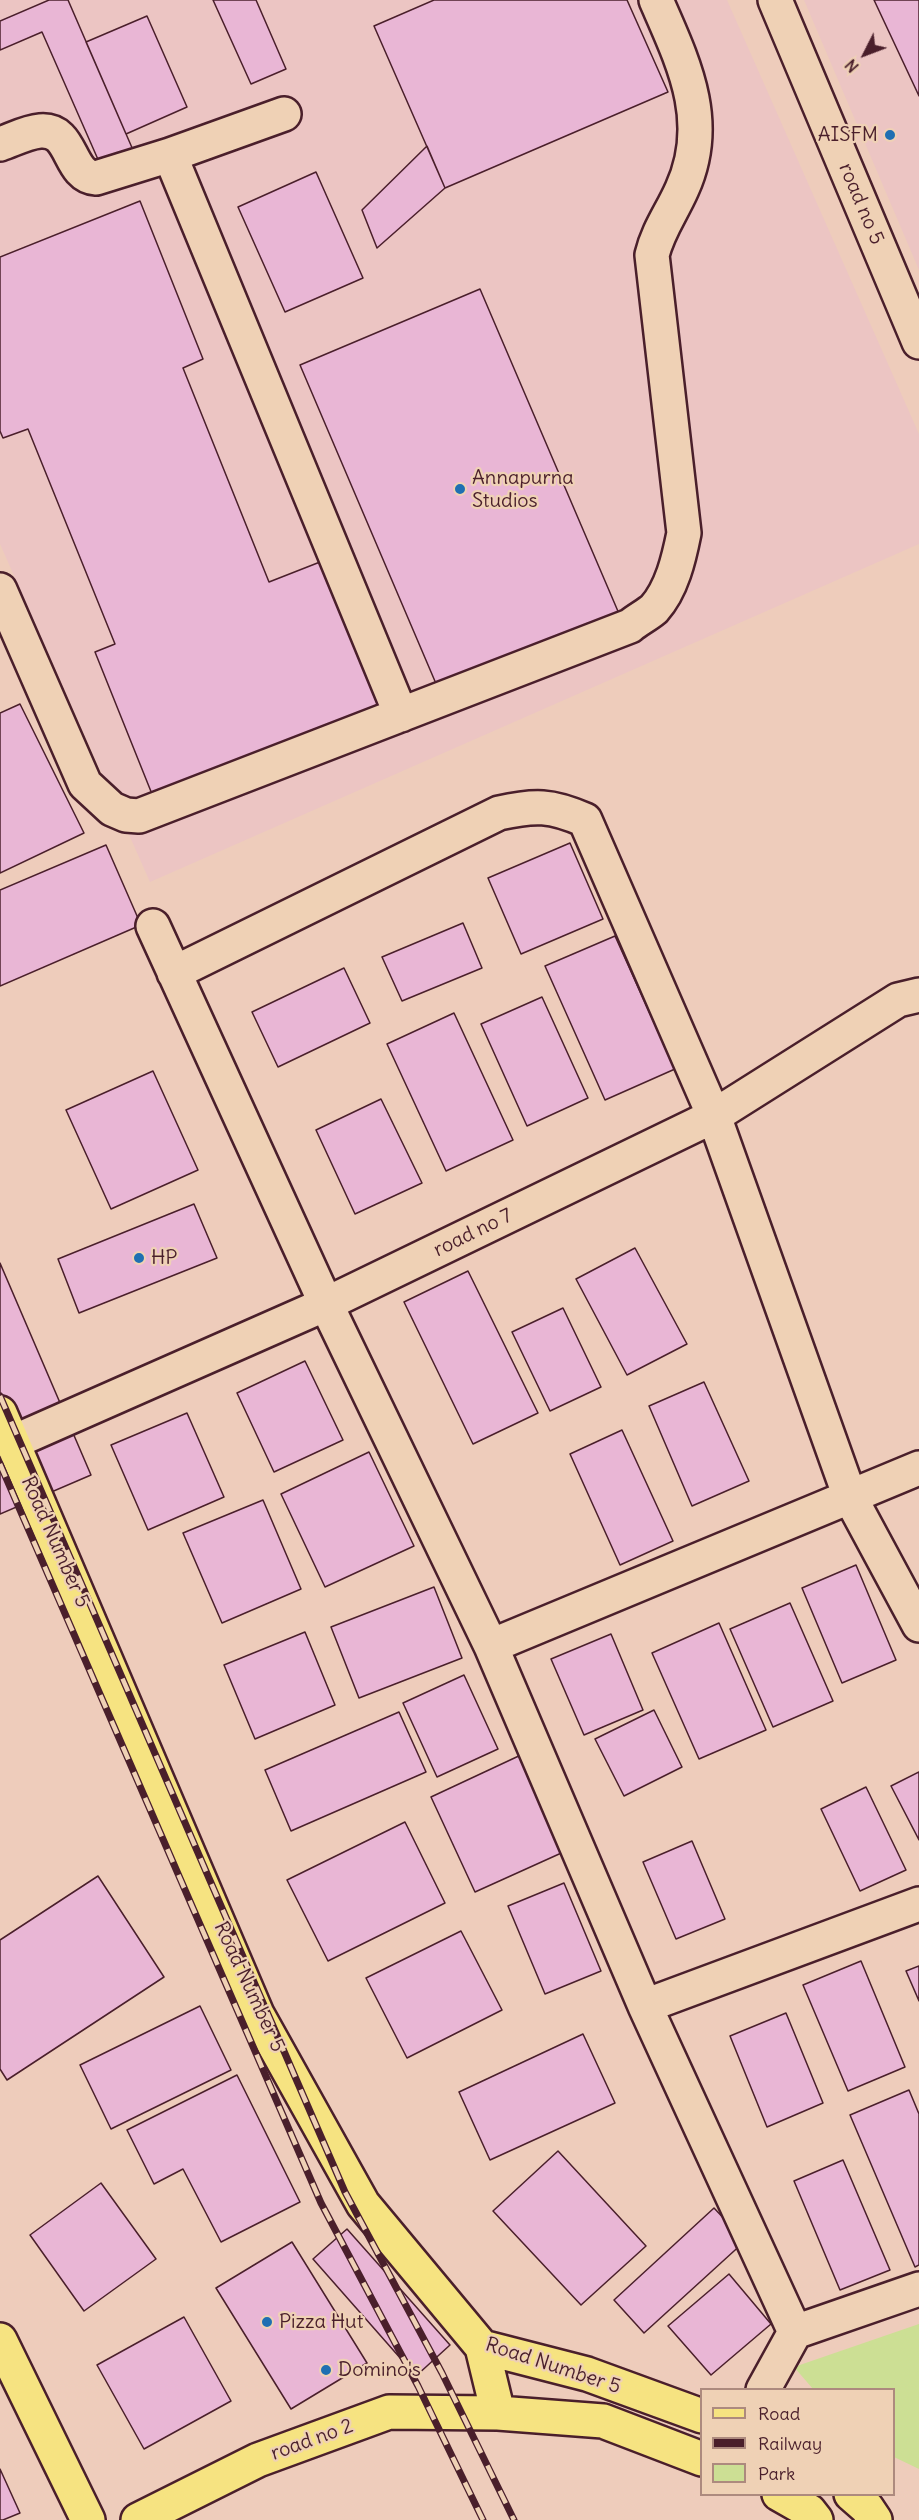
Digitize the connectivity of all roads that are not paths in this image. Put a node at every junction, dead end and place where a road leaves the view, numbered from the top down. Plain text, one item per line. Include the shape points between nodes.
1 (656, 0) edge
2 (775, 0) edge
3 (284, 114) dead end
4 (0, 144) edge
5 (170, 155) junction
6 (919, 342) edge
7 (0, 590) edge
8 (12, 649) edge
9 (400, 715) junction
10 (153, 926) dead end
11 (174, 973) junction
12 (919, 994) edge
13 (714, 1116) junction
14 (326, 1304) junction
15 (6, 1428) edge
16 (919, 1468) edge
17 (850, 1497) junction
18 (919, 1625) edge
19 (491, 1646) junction
20 (919, 1904) edge
21 (645, 2007) junction
22 (919, 2289) edge
23 (795, 2332) junction
24 (0, 2340) edge
25 (482, 2347) junction
26 (764, 2388) edge
27 (498, 2413) junction
28 (700, 2415) edge
29 (700, 2458) edge
30 (783, 2496) edge
31 (853, 2496) edge
32 (88, 2520) edge
33 (138, 2520) edge
34 (816, 2520) edge
35 (875, 2520) edge

1 - 9 street via 685,66 696,112 695,144 683,188 657,235 652,255 684,533 678,561 654,609 630,626
2 - 6 street, road no 5
3 - 5 street
4 - 5 street via 48,131 65,141 80,171 96,178
5 - 9 street
7 - 8 street
8 - 9 street via 86,784 112,809 126,815 152,812
10 - 11 street
11 - 13 street via 499,813 523,807 556,808 585,820
11 - 14 street
12 - 13 street, road no 7 via 898,1000
13 - 14 street, road no 7
13 - 17 street
14 - 15 street, road no 7
14 - 19 street
15 - 25 main road, Road Number 5 via 257,2014 363,2204
16 - 17 street
17 - 18 street
17 - 19 street
19 - 21 street
20 - 21 street
21 - 23 street
22 - 23 street
23 - 26 street
24 - 32 main road
25 - 27 main road
25 - 28 main road, Road Number 5 via 587,2374
27 - 29 main road, Road Number 5 via 603,2421
27 - 33 main road, road no 2 via 390,2412 258,2460
30 - 34 main road via 809,2511
31 - 35 main road

